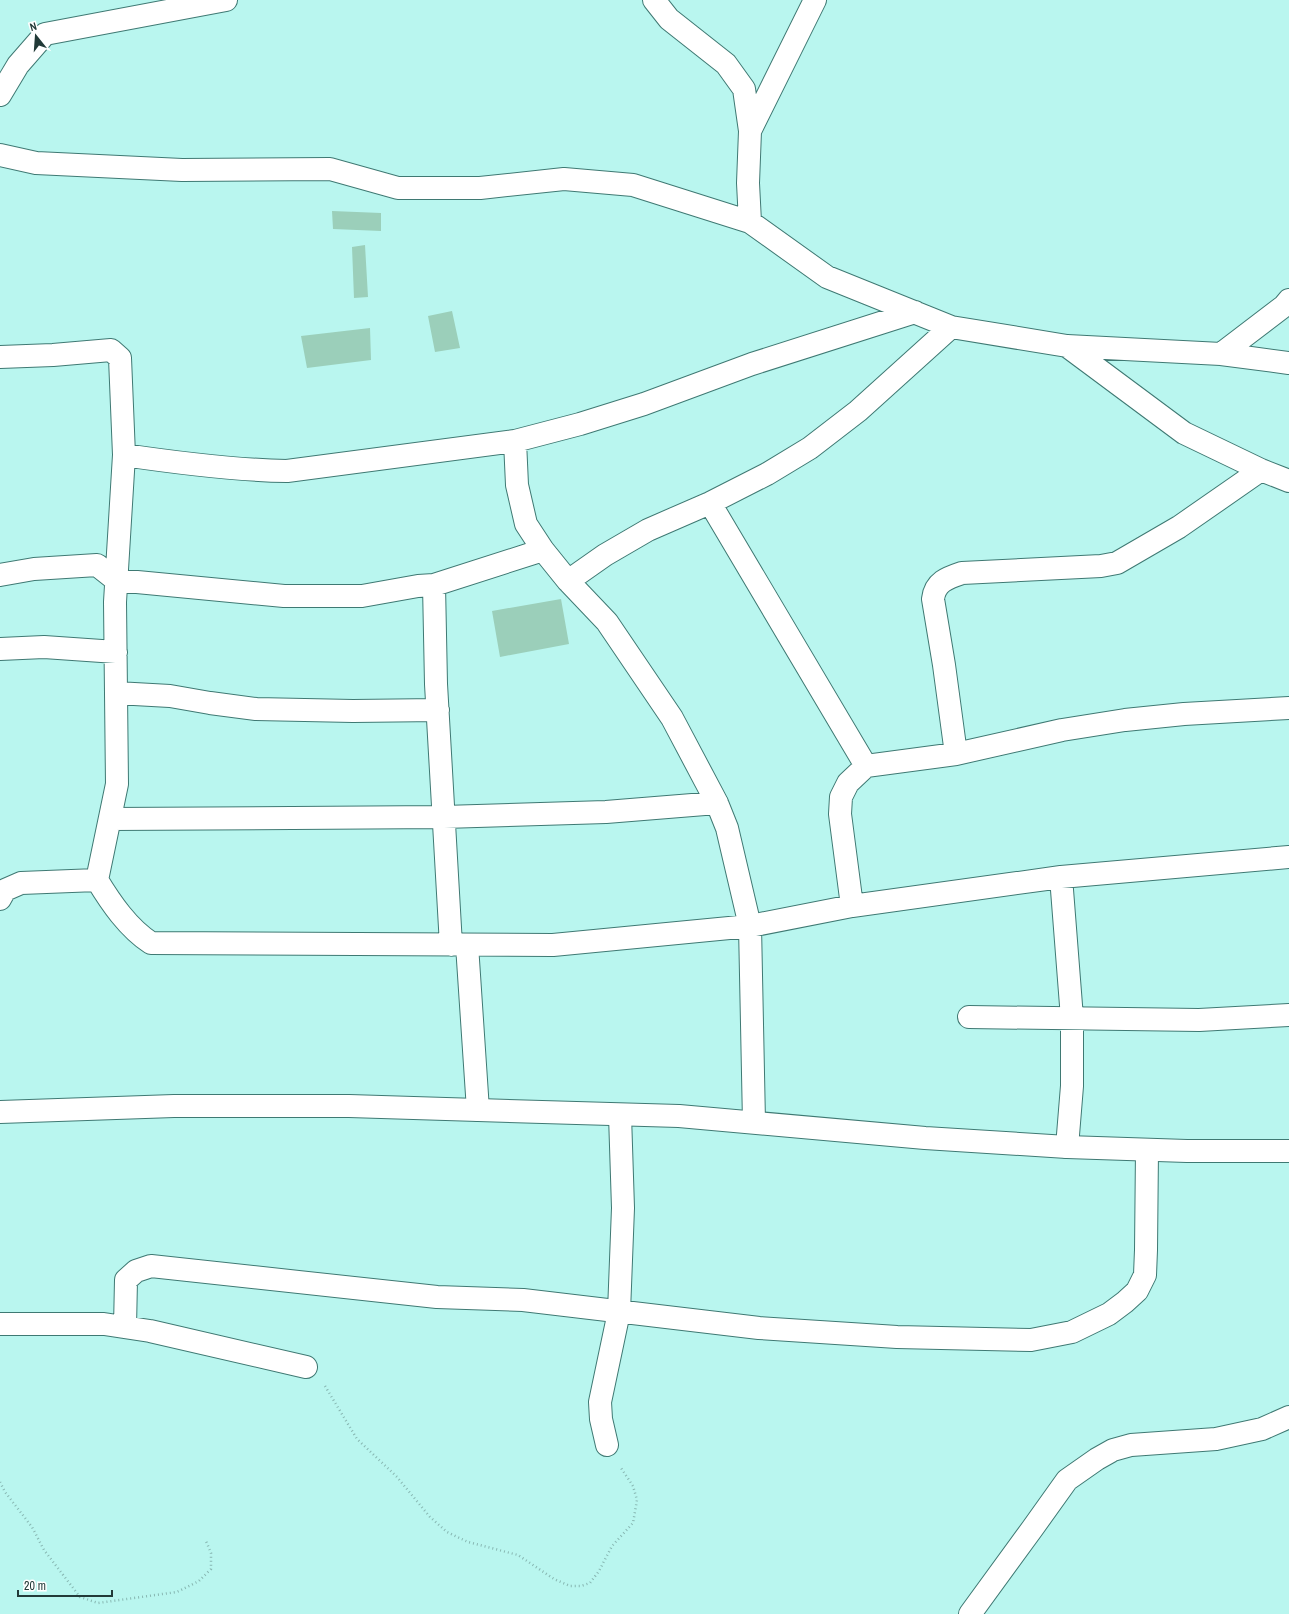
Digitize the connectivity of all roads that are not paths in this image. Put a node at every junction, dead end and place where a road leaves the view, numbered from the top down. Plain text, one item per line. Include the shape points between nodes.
1 (226, 0) edge
2 (654, 0) edge
3 (815, 0) edge
4 (0, 95) edge
5 (750, 131) junction
6 (0, 155) edge
7 (750, 222) junction
8 (1289, 300) edge
9 (915, 312) junction
10 (951, 327) junction
11 (1067, 346) junction
12 (1221, 354) junction
13 (0, 357) edge
14 (1289, 363) edge
15 (515, 441) junction
16 (124, 455) junction
17 (1261, 470) junction
18 (1289, 481) edge
19 (710, 503) junction
20 (543, 550) junction
21 (0, 575) edge
22 (116, 580) junction
23 (568, 581) junction
24 (434, 585) junction
25 (0, 649) edge
26 (116, 652) junction
27 (116, 693) junction
28 (1289, 708) edge
29 (438, 710) junction
30 (956, 754) junction
31 (866, 766) junction
32 (717, 803) junction
33 (444, 817) junction
34 (110, 819) junction
35 (1289, 857) edge
36 (1061, 877) junction
37 (97, 880) junction
38 (0, 899) edge
39 (852, 906) junction
40 (750, 926) junction
41 (459, 945) junction
42 (1289, 1015) edge
43 (969, 1018) dead end
44 (1072, 1018) junction
45 (478, 1110) junction
46 (0, 1112) edge
47 (620, 1115) junction
48 (754, 1122) junction
49 (1067, 1147) junction
50 (1147, 1150) junction
51 (1289, 1151) edge
52 (619, 1312) junction
53 (0, 1324) edge
54 (125, 1327) junction
55 (306, 1368) road end
56 (1289, 1417) edge
57 (607, 1445) road end
58 (970, 1614) edge

1 - 4 street via 45,34 18,65
2 - 5 street via 670,19 726,64 744,89
3 - 5 street
5 - 7 street
6 - 7 street via 36,163 182,170 330,169 398,188 480,188 564,179 633,185
7 - 9 street via 827,277
8 - 12 street
9 - 10 street
9 - 15 street via 752,364 644,404
10 - 11 street
10 - 19 street via 858,411 810,448 767,474
11 - 12 street
11 - 17 street via 1184,433
12 - 14 street
13 - 16 street via 111,350 117,354 120,358
15 - 16 street via 287,471 180,463
15 - 20 street via 517,485 526,524
16 - 22 street
17 - 18 street
17 - 30 street via 1179,527 1117,563 962,573 939,583 933,599
19 - 23 street via 648,530 605,555
19 - 31 street
20 - 23 street
20 - 24 street
21 - 22 street via 34,569 97,565
22 - 24 street via 284,596 362,596
22 - 26 street
23 - 32 street via 607,622 672,718
24 - 29 street
25 - 26 street via 44,647
26 - 27 street
27 - 29 street via 170,696 256,709
27 - 34 street via 117,784
28 - 30 street via 1125,720 1062,730
29 - 33 street
30 - 31 street
31 - 39 street via 848,783 841,797 840,814
32 - 33 street via 606,812
32 - 40 street via 727,828
33 - 34 street
33 - 41 street
34 - 37 street
35 - 36 street
36 - 39 street
36 - 44 street
37 - 38 street via 21,883 5,890
37 - 41 street via 134,930 151,943
39 - 40 street
40 - 41 street via 553,945
40 - 48 street
41 - 45 street
42 - 44 street via 1199,1020
43 - 44 street
44 - 49 street via 1072,1086
45 - 46 street via 349,1106 174,1106
45 - 47 street
47 - 48 street via 679,1116
47 - 52 street via 623,1208
48 - 49 street via 925,1138
49 - 50 street
50 - 51 street
50 - 52 street via 1145,1275 1137,1291 1125,1302 1108,1314 1072,1332 1031,1340 897,1337 759,1328
52 - 54 street via 523,1300 437,1296 151,1266 136,1271 126,1280
52 - 57 street via 600,1402
53 - 54 street via 104,1324
54 - 55 street
56 - 58 street via 1262,1429 1216,1439 1131,1445 1113,1450 1097,1459 1067,1480

